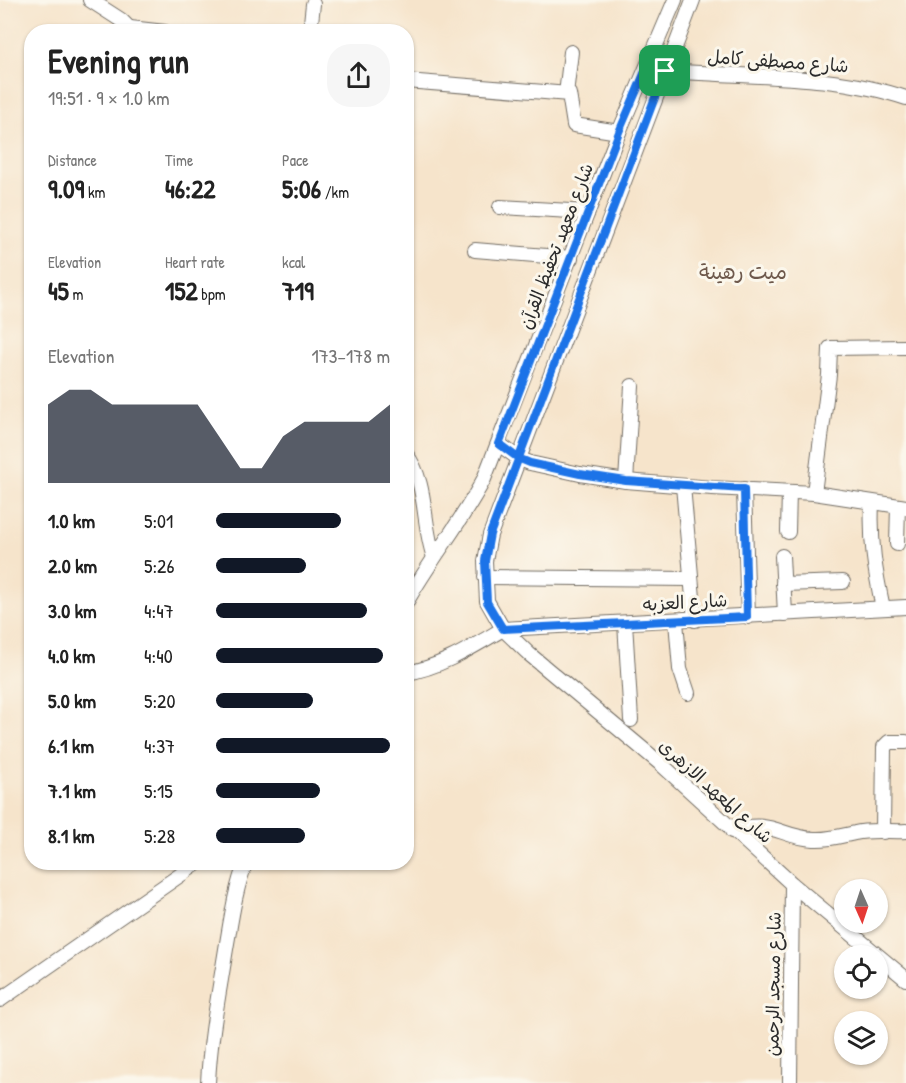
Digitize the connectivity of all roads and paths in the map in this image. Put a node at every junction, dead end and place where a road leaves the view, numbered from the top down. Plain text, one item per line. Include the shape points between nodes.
1 (90, 0) edge
2 (675, 0) edge
3 (693, 0) edge
4 (313, 4) dead end
5 (124, 24) edge
6 (311, 24) edge
7 (571, 52) dead end
8 (646, 69) junction
9 (665, 71) junction
10 (414, 82) edge
11 (566, 94) junction
12 (906, 98) edge
13 (619, 132) junction
14 (500, 207) dead end
15 (588, 212) junction
16 (475, 250) dead end
17 (571, 258) junction
18 (906, 347) edge
19 (632, 386) dead end
20 (499, 444) junction
21 (518, 458) junction
22 (414, 469) edge
23 (626, 481) junction
24 (683, 486) junction
25 (744, 489) junction
26 (789, 492) junction
27 (814, 493) junction
28 (872, 503) junction
29 (902, 506) edge
30 (788, 532) dead end
31 (897, 544) dead end
32 (782, 556) dead end
33 (434, 557) junction
34 (484, 577) junction
35 (691, 579) junction
36 (843, 582) dead end
37 (783, 584) junction
38 (414, 590) edge
39 (906, 607) edge
40 (883, 608) junction
41 (785, 614) junction
42 (747, 617) junction
43 (695, 620) junction
44 (676, 621) junction
45 (626, 623) junction
46 (503, 629) junction
47 (414, 672) edge
48 (688, 693) dead end
49 (631, 720) dead end
50 (906, 742) edge
51 (732, 831) junction
52 (906, 831) edge
53 (883, 832) junction
54 (187, 870) edge
55 (244, 870) edge
56 (792, 884) junction
57 (906, 979) edge
58 (0, 1000) edge
59 (208, 1083) edge
60 (790, 1083) edge

1 - 5 street
2 - 8 street, شارع معهد تحفيظ القرآن
3 - 9 street, شارع المعهد الازهرى
4 - 6 street
7 - 11 street
8 - 9 street, شارع مصطفى كامل
8 - 13 street, شارع معهد تحفيظ القرآن
9 - 12 street, شارع مصطفى كامل via 839,82
9 - 21 street, شارع المعهد الازهرى
10 - 11 street
11 - 13 street via 570,95 574,125
13 - 15 street, شارع معهد تحفيظ القرآن
14 - 15 street
15 - 17 street, شارع معهد تحفيظ القرآن
16 - 17 street
17 - 20 street, شارع معهد تحفيظ القرآن
18 - 27 street via 830,348
19 - 23 street
20 - 21 street
20 - 33 street, شارع معهد تحفيظ القرآن via 470,505
21 - 23 street via 557,470
21 - 34 street, شارع المعهد الازهرى via 490,534
22 - 33 street
23 - 24 street
24 - 25 street
24 - 35 street
25 - 26 street
25 - 42 street
26 - 27 street
26 - 30 street
27 - 28 street
28 - 29 street
28 - 40 street via 873,562
29 - 31 street
32 - 37 street
33 - 38 street, شارع معهد تحفيظ القرآن
34 - 35 street
34 - 46 street, شارع المعهد الازهرى via 487,602
35 - 43 street
36 - 37 street
37 - 41 street
39 - 40 street, شارع العزبه
40 - 41 street, شارع العزبه
41 - 42 street, شارع العزبه
42 - 43 street, شارع العزبه
43 - 44 street, شارع العزبه
44 - 45 street, شارع العزبه
44 - 48 street via 680,669
45 - 46 street, شارع العزبه
45 - 49 street
46 - 47 street
46 - 51 street, شارع المعهد الازهرى via 662,765
50 - 53 street via 889,742 884,747
51 - 53 street via 759,825 816,839
51 - 56 street, شارع المعهد الازهرى
52 - 53 street
54 - 58 street
55 - 59 street via 224,959
56 - 57 street, شارع المعهد الازهرى
56 - 60 street, شارع مسجد الرحمن

